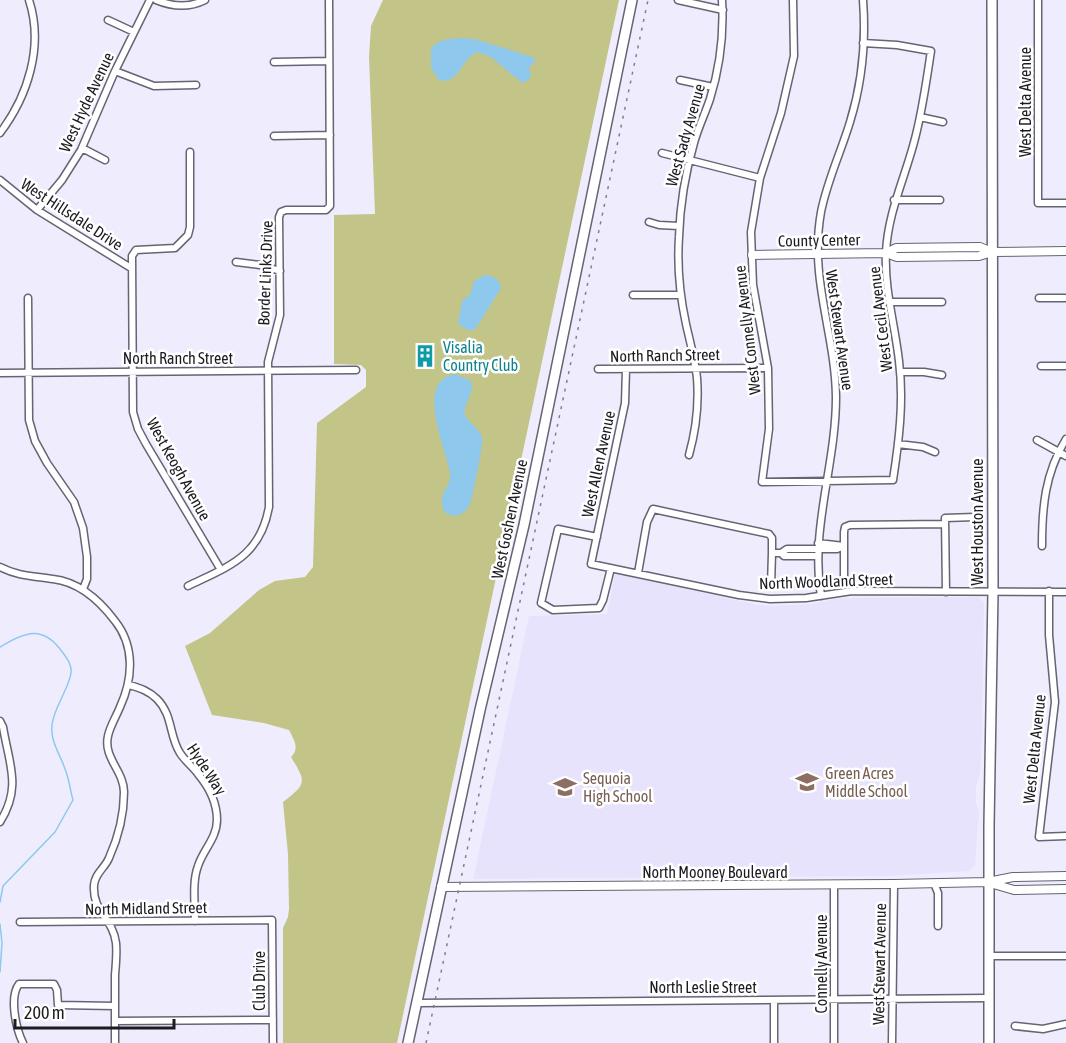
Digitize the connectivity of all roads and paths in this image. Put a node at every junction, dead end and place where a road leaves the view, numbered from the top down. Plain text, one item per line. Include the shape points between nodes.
1 (28, 0) edge
2 (150, 0) edge
3 (156, 0) edge
4 (205, 0) edge
5 (329, 0) edge
6 (632, 0) edge
7 (678, 0) edge
8 (722, 0) edge
9 (793, 0) edge
10 (863, 0) edge
11 (992, 0) edge
12 (1038, 0) edge
13 (723, 10) junction
14 (108, 20) dead end
15 (134, 32) junction
16 (863, 43) junction
17 (329, 61) junction
18 (274, 62) dead end
19 (115, 71) junction
20 (680, 80) dead end
21 (196, 86) dead end
22 (713, 87) junction
23 (920, 117) junction
24 (943, 122) dead end
25 (0, 133) edge
26 (330, 135) junction
27 (274, 136) dead end
28 (82, 148) junction
29 (190, 152) dead end
30 (663, 153) dead end
31 (689, 159) junction
32 (105, 160) dead end
33 (760, 178) junction
34 (0, 180) edge
35 (894, 200) junction
36 (940, 200) dead end
37 (1066, 203) edge
38 (37, 210) junction
39 (649, 222) dead end
40 (679, 226) junction
41 (1066, 251) edge
42 (992, 252) junction
43 (818, 253) junction
44 (886, 253) junction
45 (752, 255) junction
46 (236, 262) dead end
47 (131, 268) junction
48 (280, 271) junction
49 (681, 295) junction
50 (633, 296) dead end
51 (28, 298) dead end
52 (1039, 298) dead end
53 (1066, 298) edge
54 (889, 302) junction
55 (942, 302) dead end
56 (1041, 366) dead end
57 (1066, 366) edge
58 (695, 367) junction
59 (768, 368) junction
60 (598, 369) dead end
61 (626, 369) junction
62 (356, 370) dead end
63 (268, 371) junction
64 (28, 372) junction
65 (132, 372) junction
66 (900, 372) junction
67 (0, 373) edge
68 (942, 375) dead end
69 (1066, 439) edge
70 (1037, 440) dead end
71 (898, 444) junction
72 (935, 452) dead end
73 (1059, 452) junction
74 (689, 455) dead end
75 (1066, 456) edge
76 (827, 481) junction
77 (975, 517) dead end
78 (945, 524) junction
79 (597, 537) junction
80 (844, 546) junction
81 (1042, 546) dead end
82 (818, 549) junction
83 (772, 553) junction
84 (591, 564) joint
85 (0, 567) edge
86 (611, 568) junction
87 (221, 570) junction
88 (638, 573) junction
89 (844, 580) dead end
90 (188, 586) dead end
91 (771, 586) dead end
92 (83, 589) junction
93 (1049, 591) junction
94 (945, 592) junction
95 (993, 592) junction
96 (1066, 592) edge
97 (821, 596) junction
98 (129, 686) junction
99 (0, 721) edge
100 (0, 822) edge
101 (1066, 836) edge
102 (1066, 876) edge
103 (988, 882) junction
104 (894, 884) junction
105 (934, 884) junction
106 (834, 885) junction
107 (441, 887) junction
108 (1066, 889) edge
109 (272, 920) joint
110 (195, 921) junction
111 (20, 922) dead end
112 (109, 922) junction
113 (938, 926) dead end
114 (989, 956) junction
115 (1066, 956) edge
116 (989, 998) junction
117 (892, 999) junction
118 (774, 1000) junction
119 (834, 1000) junction
120 (417, 1004) junction
121 (115, 1005) junction
122 (273, 1020) junction
123 (115, 1021) junction
124 (1066, 1024) edge
125 (1015, 1026) dead end
126 (22, 1043) edge
127 (115, 1043) edge
128 (273, 1043) edge
129 (408, 1043) edge
130 (774, 1043) edge
131 (834, 1043) edge
132 (892, 1043) edge
133 (989, 1043) edge

1 - 25 street via 35,40 32,63 25,91
2 - 15 street, West Hyde Avenue
3 - 4 street via 189,6
5 - 17 street, Border Links Drive
6 - 107 main road, West Goshen Avenue via 524,525
7 - 13 street
8 - 13 street, West Sady Avenue
9 - 33 street, West Connelly Avenue via 794,56
10 - 16 street, West Stewart Avenue
11 - 42 main road, West Houston Avenue
12 - 37 street, West Delta Avenue via 1038,203
13 - 22 street, West Sady Avenue
14 - 15 street
15 - 19 street, West Hyde Avenue
16 - 23 street, West Cecil Avenue via 931,51
16 - 43 street, West Stewart Avenue via 851,120 821,212
17 - 18 street
17 - 26 street, Border Links Drive
19 - 21 street via 154,86
19 - 28 street, West Hyde Avenue
20 - 22 street
22 - 31 street, West Sady Avenue
23 - 24 street
23 - 35 street, West Cecil Avenue
26 - 27 street
26 - 48 street, Border Links Drive via 330,206 326,210 281,212
28 - 32 street
28 - 38 street, West Hyde Avenue
29 - 47 street via 188,235 175,248 136,250
30 - 31 street
31 - 33 street
31 - 40 street, West Sady Avenue
33 - 45 street, West Connelly Avenue via 754,205
34 - 38 street, West Hillsdale Drive
35 - 36 street
35 - 44 street, West Cecil Avenue
38 - 47 street, West Hillsdale Drive
39 - 40 street
40 - 49 street, West Sady Avenue
41 - 42 street, County Center
42 - 44 street, County Center via 979,256 897,257
42 - 95 main road, West Houston Avenue
43 - 44 street, County Center
43 - 45 street, County Center
43 - 76 street, West Stewart Avenue via 836,396
44 - 54 street, West Cecil Avenue
45 - 59 street, West Connelly Avenue via 753,285
46 - 48 street
47 - 65 street, West Keogh Avenue
48 - 63 street, Border Links Drive via 280,315
49 - 50 street
49 - 58 street, West Sady Avenue
51 - 64 street
52 - 53 street
54 - 55 street
54 - 66 street, West Cecil Avenue
56 - 57 street
58 - 59 street, North Ranch Street
58 - 61 street, North Ranch Street
58 - 74 street, West Sady Avenue via 697,417
59 - 76 street, West Connelly Avenue via 769,429 762,482
60 - 61 street, North Ranch Street
61 - 79 street, West Allen Avenue via 625,403
62 - 63 street, North Ranch Street
63 - 65 street, North Ranch Street
63 - 87 street, Border Links Drive via 267,520 254,546
64 - 65 street, North Ranch Street
64 - 67 street, North Ranch Street
64 - 92 street via 29,420 35,441 74,502 83,528 87,557
65 - 87 street, West Keogh Avenue via 138,429
66 - 68 street
66 - 71 street, West Cecil Avenue
69 - 73 street
70 - 73 street
71 - 72 street
71 - 76 street, West Cecil Avenue via 893,480
73 - 75 street
73 - 81 street via 1046,486
76 - 82 street, West Stewart Avenue
77 - 78 street via 945,518
78 - 80 street via 850,525 845,527
78 - 94 street
79 - 84 street, West Allen Avenue
79 - 86 street via 558,529 541,603 553,610 599,608
80 - 82 street
80 - 89 street
82 - 83 street
82 - 97 street, West Stewart Avenue
83 - 88 street via 769,534 653,509
83 - 91 street
84 - 86 street, North Woodland Street
85 - 92 street
86 - 88 street, North Woodland Street
87 - 90 street, Border Links Drive
88 - 97 street, North Woodland Street via 754,597
92 - 98 street via 116,621 127,641
93 - 95 street, North Woodland Street
93 - 96 street, North Woodland Street
93 - 101 street, West Delta Avenue via 1055,702 1039,837
94 - 95 street, North Woodland Street
94 - 97 street, North Woodland Street via 852,591
95 - 103 main road, West Houston Avenue
98 - 110 street, Hyde Way via 146,690 165,707 180,753 199,775 216,807 216,832 197,867
98 - 112 street via 111,726 107,748 121,775 124,801 108,861 94,881 93,899
99 - 100 street via 13,781 10,803
102 - 103 street, North Mooney Boulevard via 1013,877
103 - 105 street, North Mooney Boulevard
103 - 108 street, North Mooney Boulevard via 1014,890
103 - 114 main road, West Houston Avenue
104 - 105 street, North Mooney Boulevard
104 - 106 street, North Mooney Boulevard
104 - 117 street, West Stewart Avenue
105 - 113 street via 938,893
106 - 107 street, North Mooney Boulevard
106 - 119 street, Connelly Avenue
107 - 120 main road, West Goshen Avenue
109 - 110 street, North Midland Street
109 - 122 street, Club Drive
110 - 112 street, North Midland Street
111 - 112 street, North Midland Street
112 - 121 street via 116,942
114 - 115 street
114 - 116 main road, West Houston Avenue
116 - 117 street, North Leslie Street
116 - 133 main road, West Houston Avenue
117 - 119 street, North Leslie Street
117 - 132 street, West Stewart Avenue
118 - 119 street, North Leslie Street
118 - 120 street, North Leslie Street
118 - 130 street
119 - 131 street, Connelly Avenue
120 - 129 main road, West Goshen Avenue
121 - 123 street
121 - 126 street via 58,1005 54,984 19,984 15,1026
122 - 123 street
122 - 128 street, Club Drive
123 - 127 street
124 - 125 street via 1043,1029

